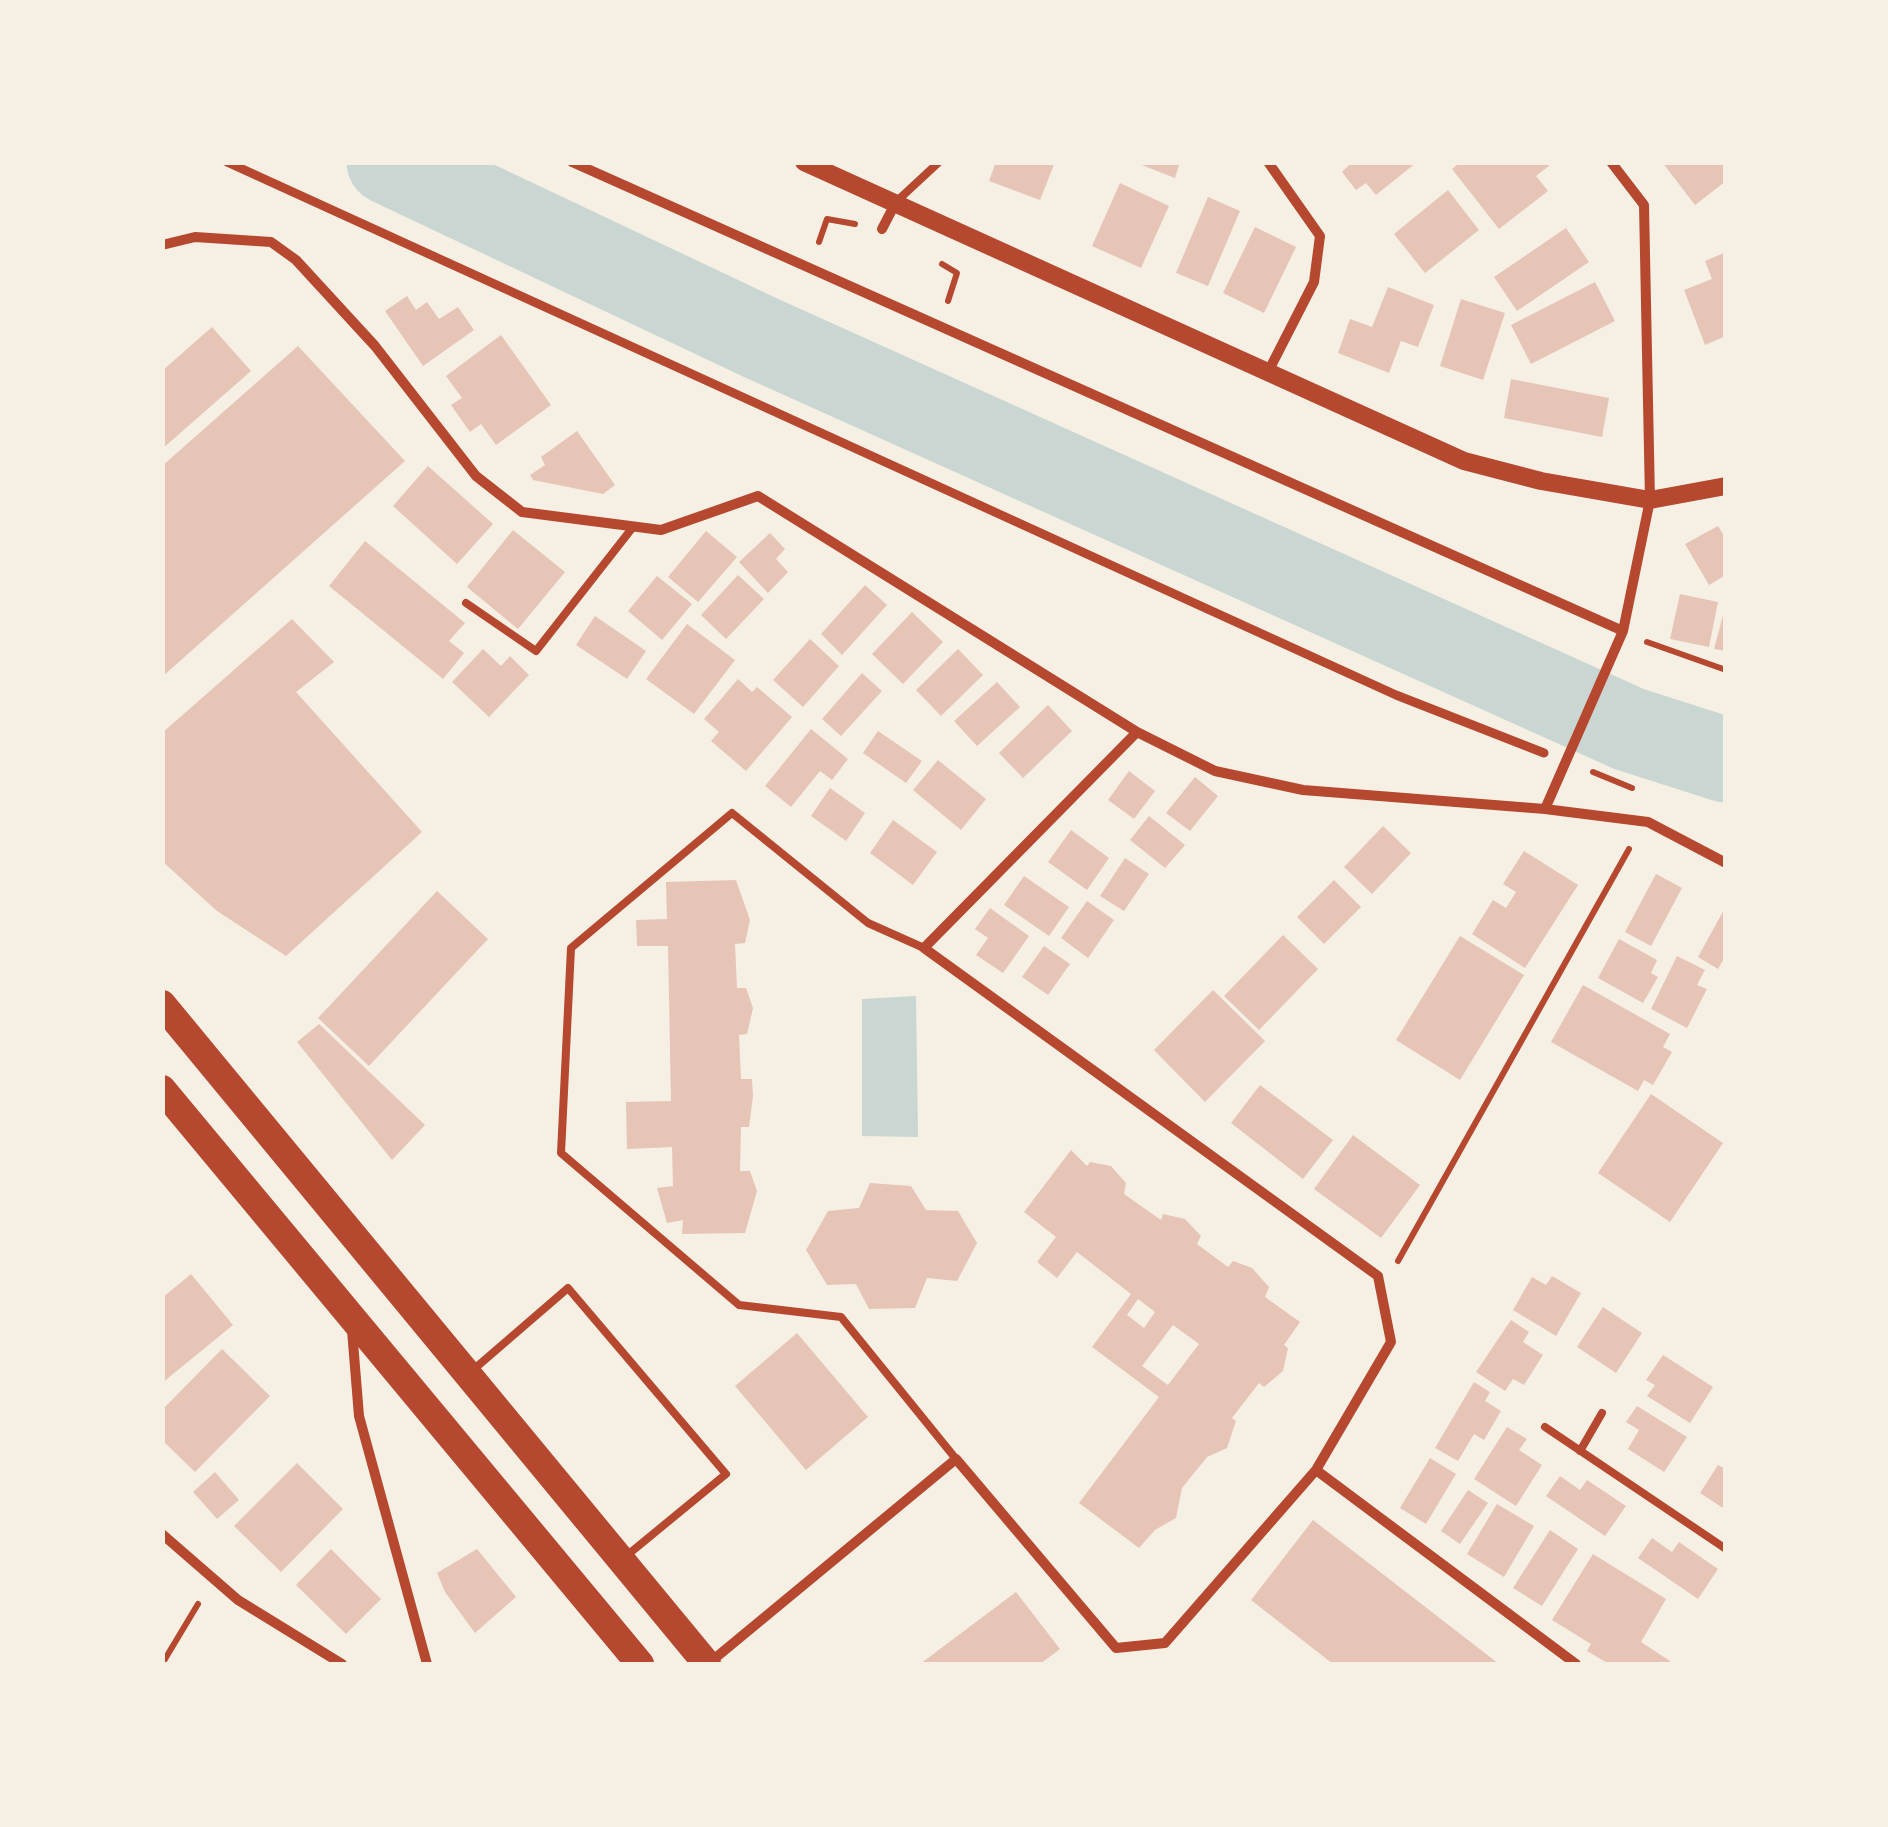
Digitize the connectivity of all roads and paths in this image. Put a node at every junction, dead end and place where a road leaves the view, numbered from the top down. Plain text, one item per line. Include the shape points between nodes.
1 (227, 162) edge
2 (572, 162) edge
3 (804, 162) edge
4 (938, 162) edge
5 (1268, 162) edge
6 (1611, 162) edge
7 (897, 202) junction
8 (882, 229) junction
9 (162, 245) edge
10 (809, 268) junction
11 (940, 326) junction
12 (1269, 370) junction
13 (1726, 486) edge
14 (1650, 500) junction
15 (633, 527) junction
16 (466, 604) dead end
17 (1623, 631) junction
18 (1726, 670) edge
19 (1137, 732) junction
20 (1544, 753) dead end
21 (1545, 809) junction
22 (1633, 842) dead end
23 (1726, 864) edge
24 (924, 948) junction
25 (162, 1004) edge
26 (162, 1090) edge
27 (1382, 1291) junction
28 (350, 1312) junction
29 (466, 1377) junction
30 (1602, 1413) dead end
31 (1545, 1427) dead end
32 (1580, 1451) junction
33 (956, 1460) junction
34 (1316, 1470) junction
35 (162, 1534) edge
36 (1726, 1550) edge
37 (622, 1560) junction
38 (198, 1604) dead end
39 (162, 1664) edge
40 (342, 1664) edge
41 (426, 1664) edge
42 (640, 1664) edge
43 (708, 1664) edge
44 (1576, 1664) edge

1 - 20 street via 1396,696
2 - 10 street
3 - 7 street
4 - 7 lane
5 - 12 street via 1320,236 1314,282
6 - 14 street via 1644,205
7 - 8 street
7 - 12 street
8 - 10 path via 827,219
8 - 11 path via 957,273
9 - 15 street via 195,237 270,242 296,260 375,346 476,476 522,512
10 - 11 street
11 - 17 street
12 - 14 street via 1464,461
13 - 14 street
14 - 17 street
15 - 16 lane via 536,651
15 - 19 street via 661,530 758,496
17 - 18 path
17 - 21 street
19 - 21 street via 1214,771 1303,790
19 - 24 street
21 - 23 street via 1648,822
22 - 27 path
24 - 27 street via 1378,1276
24 - 33 lane via 868,923 732,813 572,948 560,1153 738,1305 841,1316
25 - 29 highway
26 - 28 highway
27 - 34 street via 1391,1342
28 - 41 street via 359,1416
28 - 42 highway
29 - 37 highway
29 - 37 lane via 568,1288 580,1302 726,1474
30 - 32 lane
31 - 32 lane
32 - 36 lane
33 - 34 street via 1116,1648 1165,1643
33 - 43 street
34 - 44 street
35 - 40 street via 238,1600
37 - 43 highway
38 - 39 path

